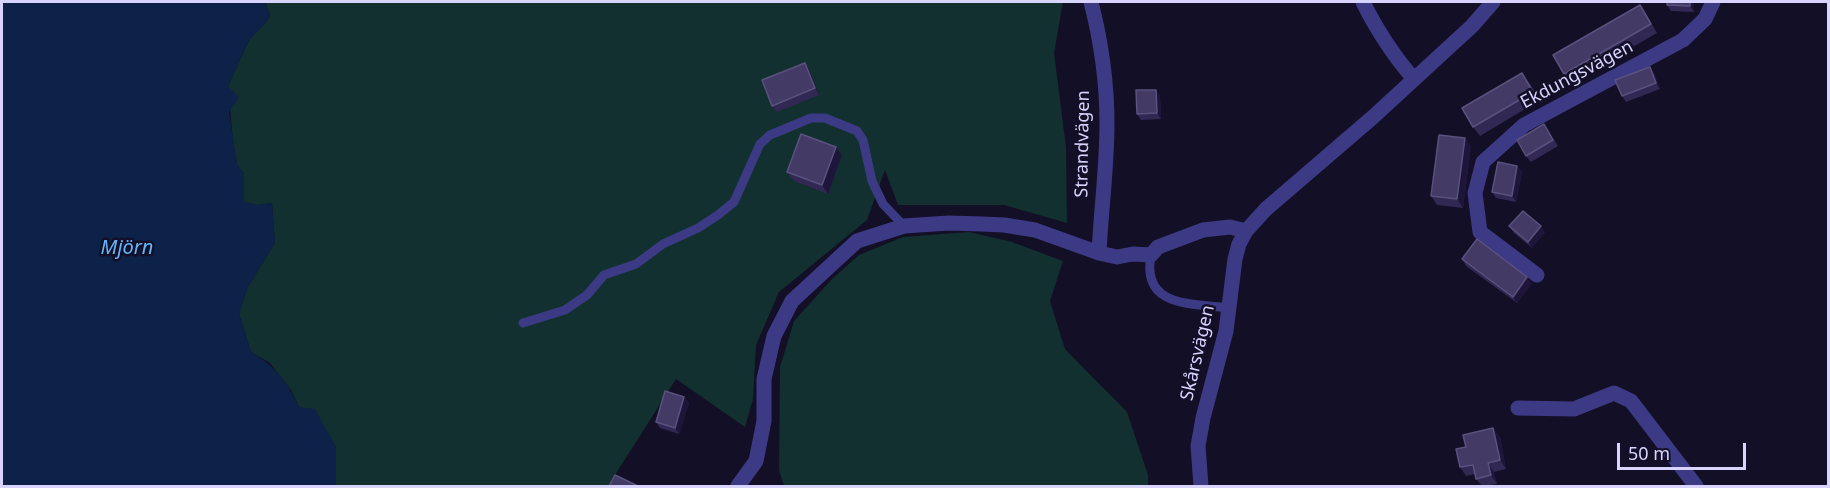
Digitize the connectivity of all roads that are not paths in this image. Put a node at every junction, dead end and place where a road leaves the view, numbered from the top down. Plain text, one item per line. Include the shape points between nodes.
1 (1091, 2) edge
2 (1363, 2) edge
3 (1493, 2) edge
4 (1713, 2) edge
5 (1414, 79) junction
6 (904, 226) junction
7 (1246, 231) junction
8 (1099, 253) junction
9 (1151, 255) junction
10 (1538, 275) dead end
11 (1229, 308) junction
12 (523, 324) dead end
13 (1518, 408) dead end
14 (738, 486) edge
15 (1201, 486) edge
16 (1696, 486) edge

1 - 8 street, Strandvägen via 1107,122
2 - 5 street
3 - 5 street
4 - 10 street, Ekdungsvägen via 1705,19 1683,40 1524,125 1483,162 1475,193 1480,232
5 - 7 street
6 - 8 street via 1004,225 1035,230
6 - 12 lane via 883,204 872,182 863,140 857,131 825,118 811,118 770,135 760,144 734,202 718,215 663,244 636,264 604,275 565,310
6 - 14 street via 857,241 792,301 774,336 764,379 764,421 756,461
7 - 9 street via 1230,227 1203,230 1158,247
7 - 11 street, Skårsvägen via 1239,244
8 - 9 street via 1117,257
9 - 11 lane via 1150,275 1162,296
11 - 15 street, Skårsvägen via 1198,446
13 - 16 street via 1574,409 1614,393 1631,401

